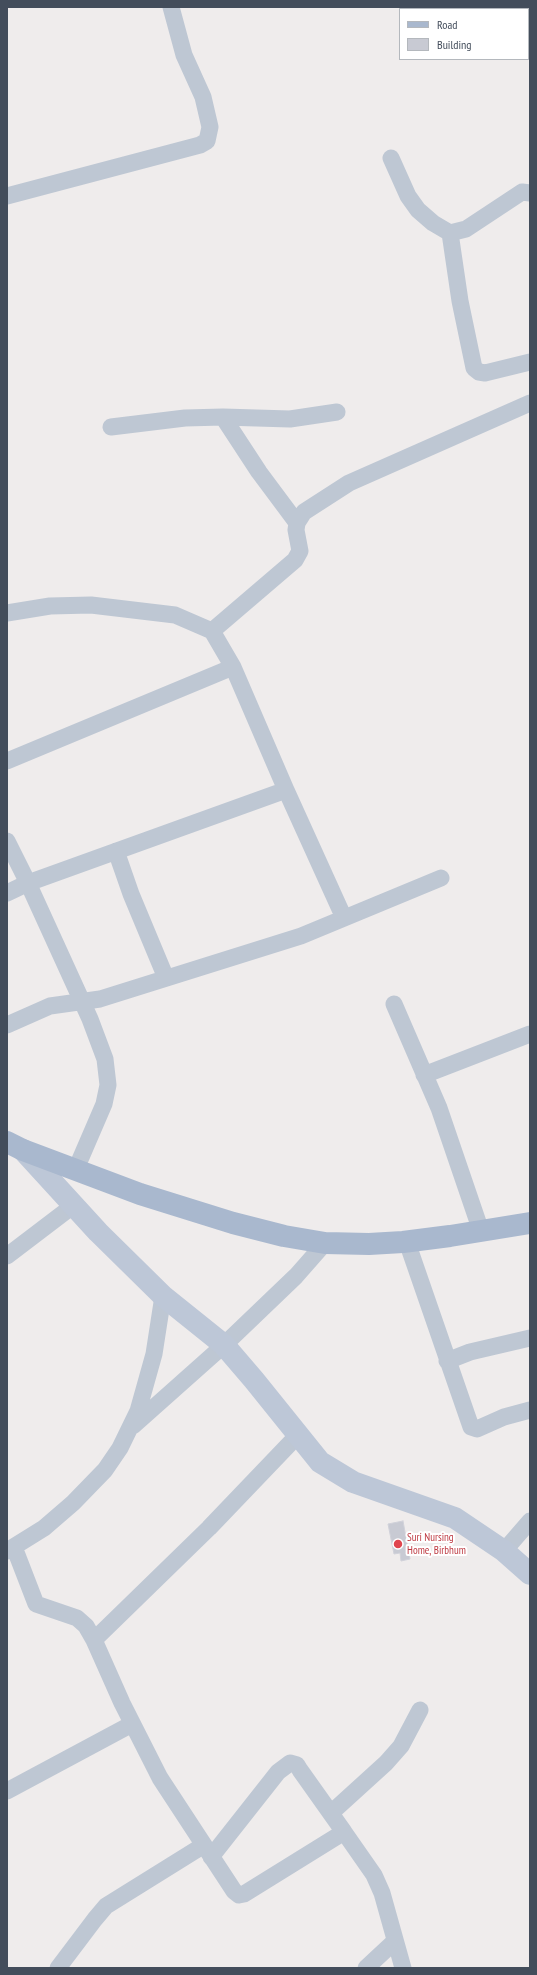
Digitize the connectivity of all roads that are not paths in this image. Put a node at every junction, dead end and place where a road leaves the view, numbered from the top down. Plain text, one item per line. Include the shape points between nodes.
1 (171, 7) edge
2 (391, 158) dead end
3 (530, 193) edge
4 (7, 196) edge
5 (450, 233) junction
6 (530, 362) edge
7 (530, 403) edge
8 (337, 412) dead end
9 (223, 417) junction
10 (111, 427) dead end
11 (297, 523) junction
12 (7, 613) edge
13 (212, 631) junction
14 (233, 667) junction
15 (7, 761) edge
16 (286, 790) junction
17 (7, 841) edge
18 (116, 851) junction
19 (441, 878) dead end
20 (28, 883) junction
21 (7, 893) edge
22 (344, 918) junction
23 (166, 978) junction
24 (82, 1002) junction
25 (394, 1004) dead end
26 (7, 1025) edge
27 (530, 1034) edge
28 (424, 1075) junction
29 (15, 1146) edge
30 (76, 1169) junction
31 (74, 1205) junction
32 (530, 1223) edge
33 (481, 1231) junction
34 (325, 1242) junction
35 (407, 1242) junction
36 (7, 1256) edge
37 (163, 1296) junction
38 (530, 1338) edge
39 (224, 1345) junction
40 (447, 1361) junction
41 (530, 1410) edge
42 (130, 1429) junction
43 (298, 1435) junction
44 (530, 1521) edge
45 (10, 1549) edge
46 (504, 1551) junction
47 (530, 1574) edge
48 (94, 1640) junction
49 (420, 1710) dead end
50 (132, 1724) junction
51 (7, 1791) edge
52 (331, 1813) junction
53 (344, 1832) junction
54 (207, 1851) junction
55 (395, 1941) junction
56 (58, 1968) edge
57 (366, 1968) edge
58 (403, 1968) edge

1 - 4 street via 184,55 203,97 210,127 207,141 200,145
2 - 5 street via 408,196 418,210
3 - 5 street via 522,192 466,229
5 - 6 street via 460,301 474,368 479,372 485,372
7 - 11 street via 349,483 304,512
8 - 9 street via 290,418
9 - 10 street via 185,418
9 - 11 street
11 - 13 street via 300,551 295,560
12 - 13 street via 50,606 91,605 175,615
13 - 14 street
14 - 15 street
14 - 16 street
16 - 18 street
16 - 22 street
17 - 20 street
18 - 20 street
18 - 23 street
19 - 22 street
20 - 21 street
20 - 24 street
22 - 23 street via 301,936
23 - 24 street via 100,999
24 - 26 street via 45,1008
24 - 30 street via 105,1059 108,1085 104,1104
25 - 28 street
27 - 28 street
28 - 33 street
29 - 30 main road
29 - 31 main road
30 - 34 main road via 140,1194 233,1224
31 - 36 street
31 - 37 main road
32 - 33 main road
33 - 35 main road
34 - 35 main road
34 - 39 street via 296,1276
35 - 40 street
37 - 39 main road
37 - 42 street via 154,1354 138,1411
38 - 40 street via 470,1352
39 - 42 street
39 - 43 main road
40 - 41 street via 472,1428 477,1429
42 - 45 street via 105,1470 73,1503 44,1528
43 - 46 main road via 320,1462 353,1482 455,1518
43 - 48 street via 209,1528
44 - 46 street
45 - 48 street via 36,1604 77,1618 86,1626
46 - 47 main road
48 - 50 street
49 - 52 street via 401,1746
50 - 51 street
50 - 54 street via 160,1778
52 - 53 street
52 - 54 street via 297,1766 290,1763 278,1772
53 - 54 street via 241,1895 231,1889
53 - 55 street via 374,1875 382,1893
54 - 56 street via 106,1906
55 - 57 street
55 - 58 street

